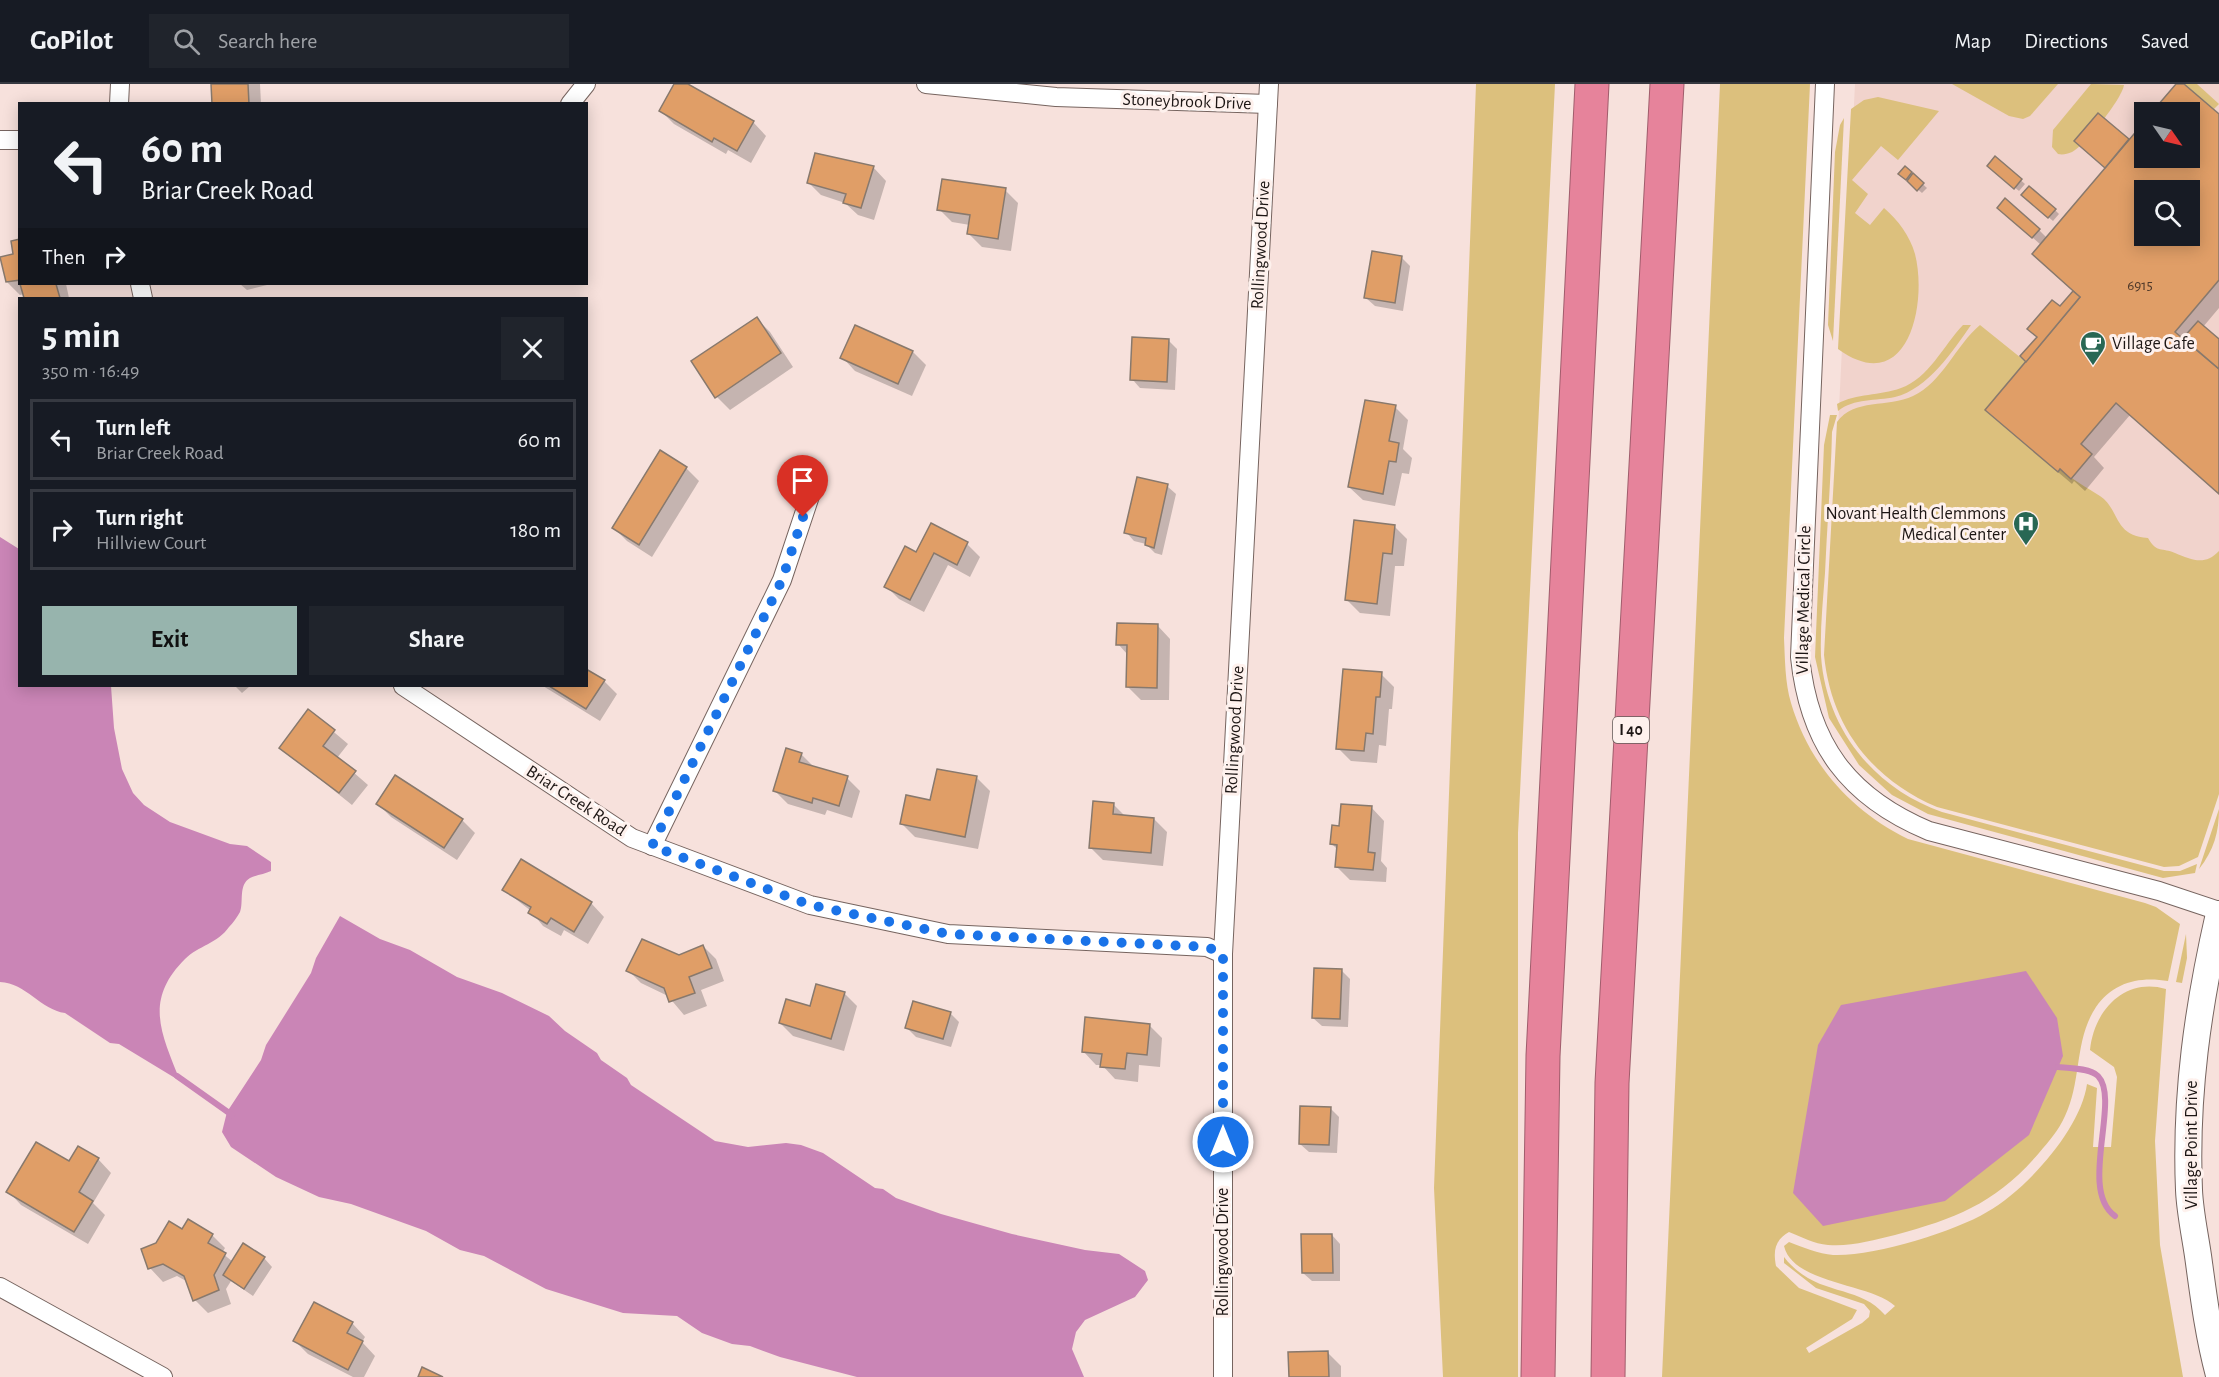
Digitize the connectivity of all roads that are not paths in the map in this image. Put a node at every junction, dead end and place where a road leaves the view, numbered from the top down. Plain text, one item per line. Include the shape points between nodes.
1 (120, 84) edge
2 (586, 84) edge
3 (926, 84) edge
4 (1269, 84) edge
5 (1592, 84) edge
6 (1666, 84) edge
7 (1825, 84) edge
8 (119, 102) edge
9 (572, 102) edge
10 (1268, 104) junction
11 (0, 140) edge
12 (18, 140) edge
13 (805, 478) dead end
14 (406, 687) edge
15 (652, 846) junction
16 (2219, 913) edge
17 (1223, 954) junction
18 (0, 1287) edge
19 (2219, 1375) edge
20 (163, 1377) edge
21 (1223, 1377) edge
22 (1538, 1377) edge
23 (1608, 1377) edge

1 - 8 street
2 - 9 street
3 - 10 street, Stoneybrook Drive via 1056,98
4 - 10 street, Rollingwood Drive
5 - 22 highway via 1543,1056
6 - 23 highway, I 40 via 1612,1083
7 - 16 street, Village Medical Circle via 1800,657 1805,697 1822,741 1860,788 1901,819 1929,831 2159,891
10 - 17 street, Rollingwood Drive
11 - 12 street
13 - 15 street via 810,496 782,580
14 - 15 street, Briar Creek Road via 632,838
15 - 17 street, Briar Creek Road via 810,905 948,934 1207,947
16 - 19 street, Village Point Drive via 2199,1010 2189,1136 2189,1192 2205,1313
17 - 21 street, Rollingwood Drive
18 - 20 street

